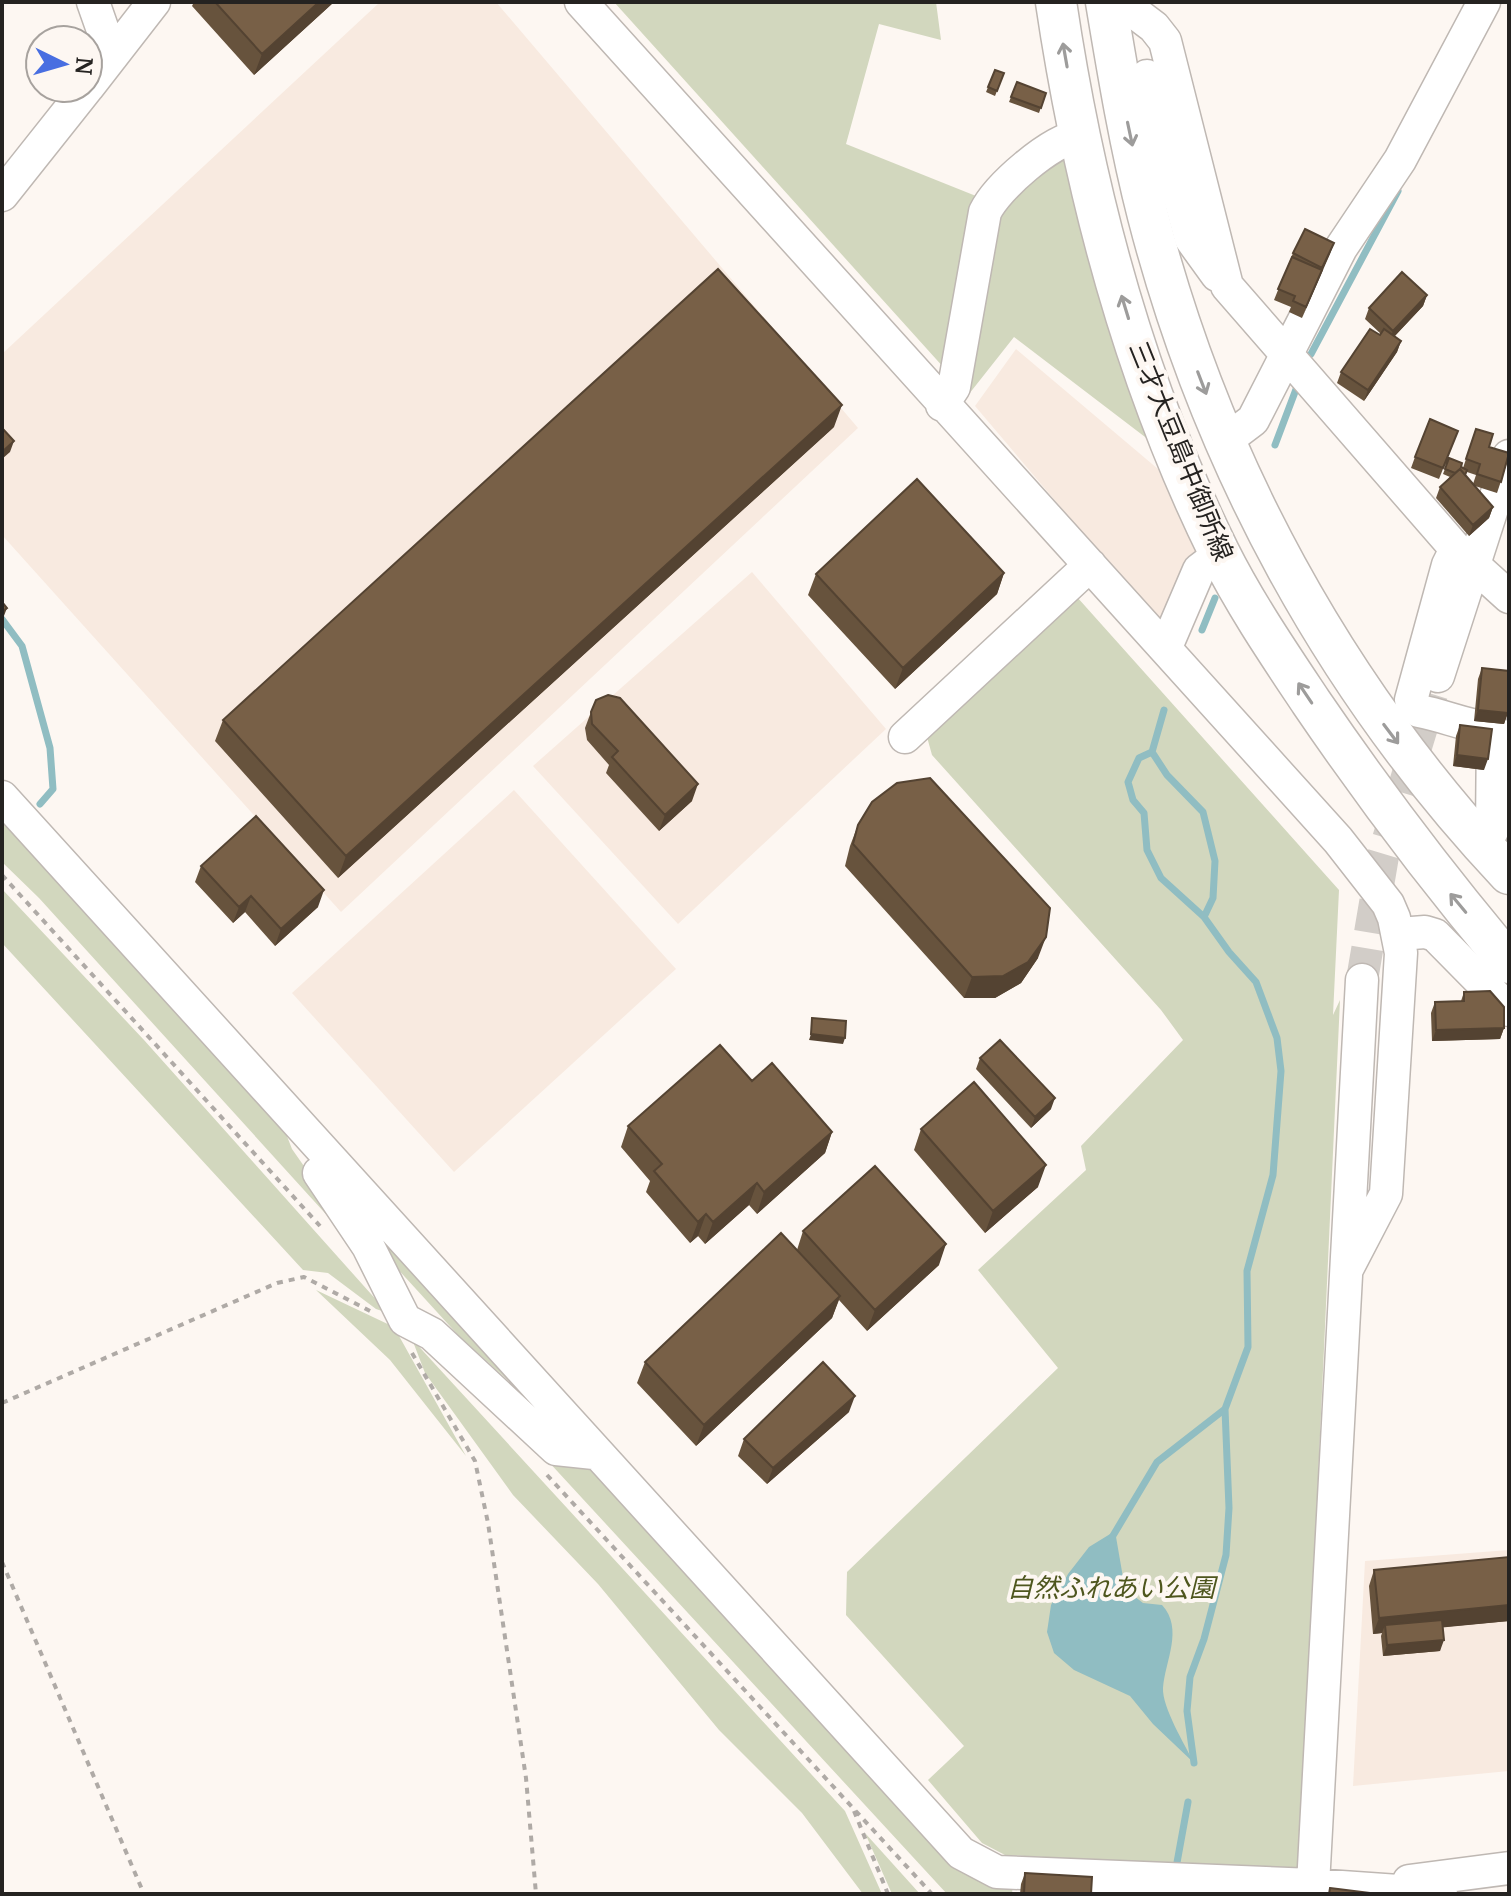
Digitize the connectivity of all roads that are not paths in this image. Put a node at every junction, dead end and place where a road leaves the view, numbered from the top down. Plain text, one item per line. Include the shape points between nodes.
1 (93, 2) edge
2 (154, 2) edge
3 (581, 2) edge
4 (1056, 2) edge
5 (1106, 2) edge
6 (1121, 2) edge
7 (1484, 2) edge
8 (1160, 35) junction
9 (112, 56) junction
10 (1131, 65) junction
11 (104, 66) edge
12 (74, 104) edge
13 (1079, 136) junction
14 (2, 195) edge
15 (1227, 286) junction
16 (1287, 355) junction
17 (942, 405) junction
18 (1224, 442) junction
19 (1509, 456) edge
20 (1220, 554) junction
21 (1465, 558) junction
22 (1090, 565) junction
23 (1509, 567) edge
24 (1509, 597) edge
25 (1166, 647) junction
26 (905, 737) dead end
27 (2, 797) edge
28 (1492, 831) dead end
29 (1509, 874) edge
30 (1399, 934) junction
31 (1509, 963) edge
32 (1362, 980) tunnel mouth
33 (1509, 1010) edge
34 (284, 1110) junction
35 (1347, 1269) junction
36 (594, 1453) junction
37 (1509, 1868) edge
38 (1313, 1885) junction
39 (1153, 1887) edge
40 (1357, 1888) junction
41 (1441, 1894) edge

1 - 9 street
2 - 9 street
3 - 17 street
13 -> 4 main road, 三才大豆島中御所線
5 - 10 main road, 三才大豆島中御所線
6 - 8 street
7 - 16 street via 1400,160 1341,248
8 - 10 street via 1132,37
8 - 15 street
9 - 11 street
10 - 15 street via 1191,239
10 -> 18 main road, 三才大豆島中御所線 via 1148,216 1182,331
12 - 14 street
13 - 17 street via 1057,144 993,196 985,212 954,387
20 -> 13 main road, 三才大豆島中御所線 via 1144,367
15 - 16 street
16 - 18 street via 1253,420
16 - 21 street
17 - 22 street
18 -> 29 main road, 三才大豆島中御所線 via 1274,550 1364,699
19 - 21 street
20 - 25 street via 1199,570
31 -> 20 main road, 三才大豆島中御所線 via 1427,867 1347,756
21 - 23 street
21 - 24 street
21 - 28 street via 1441,706 1458,725 1493,729
22 - 25 street
22 - 26 street
25 - 30 street via 1364,870 1388,904
27 - 34 street
30 - 33 street via 1435,935
30 - 35 street via 1386,1194
32 - 35 street
34 - 36 street
34 - 36 street via 368,1246 405,1320 432,1334 556,1449
35 - 38 street
36 - 39 street via 961,1853 997,1872
37 - 40 street
38 - 39 street
38 - 40 street
40 - 41 street

